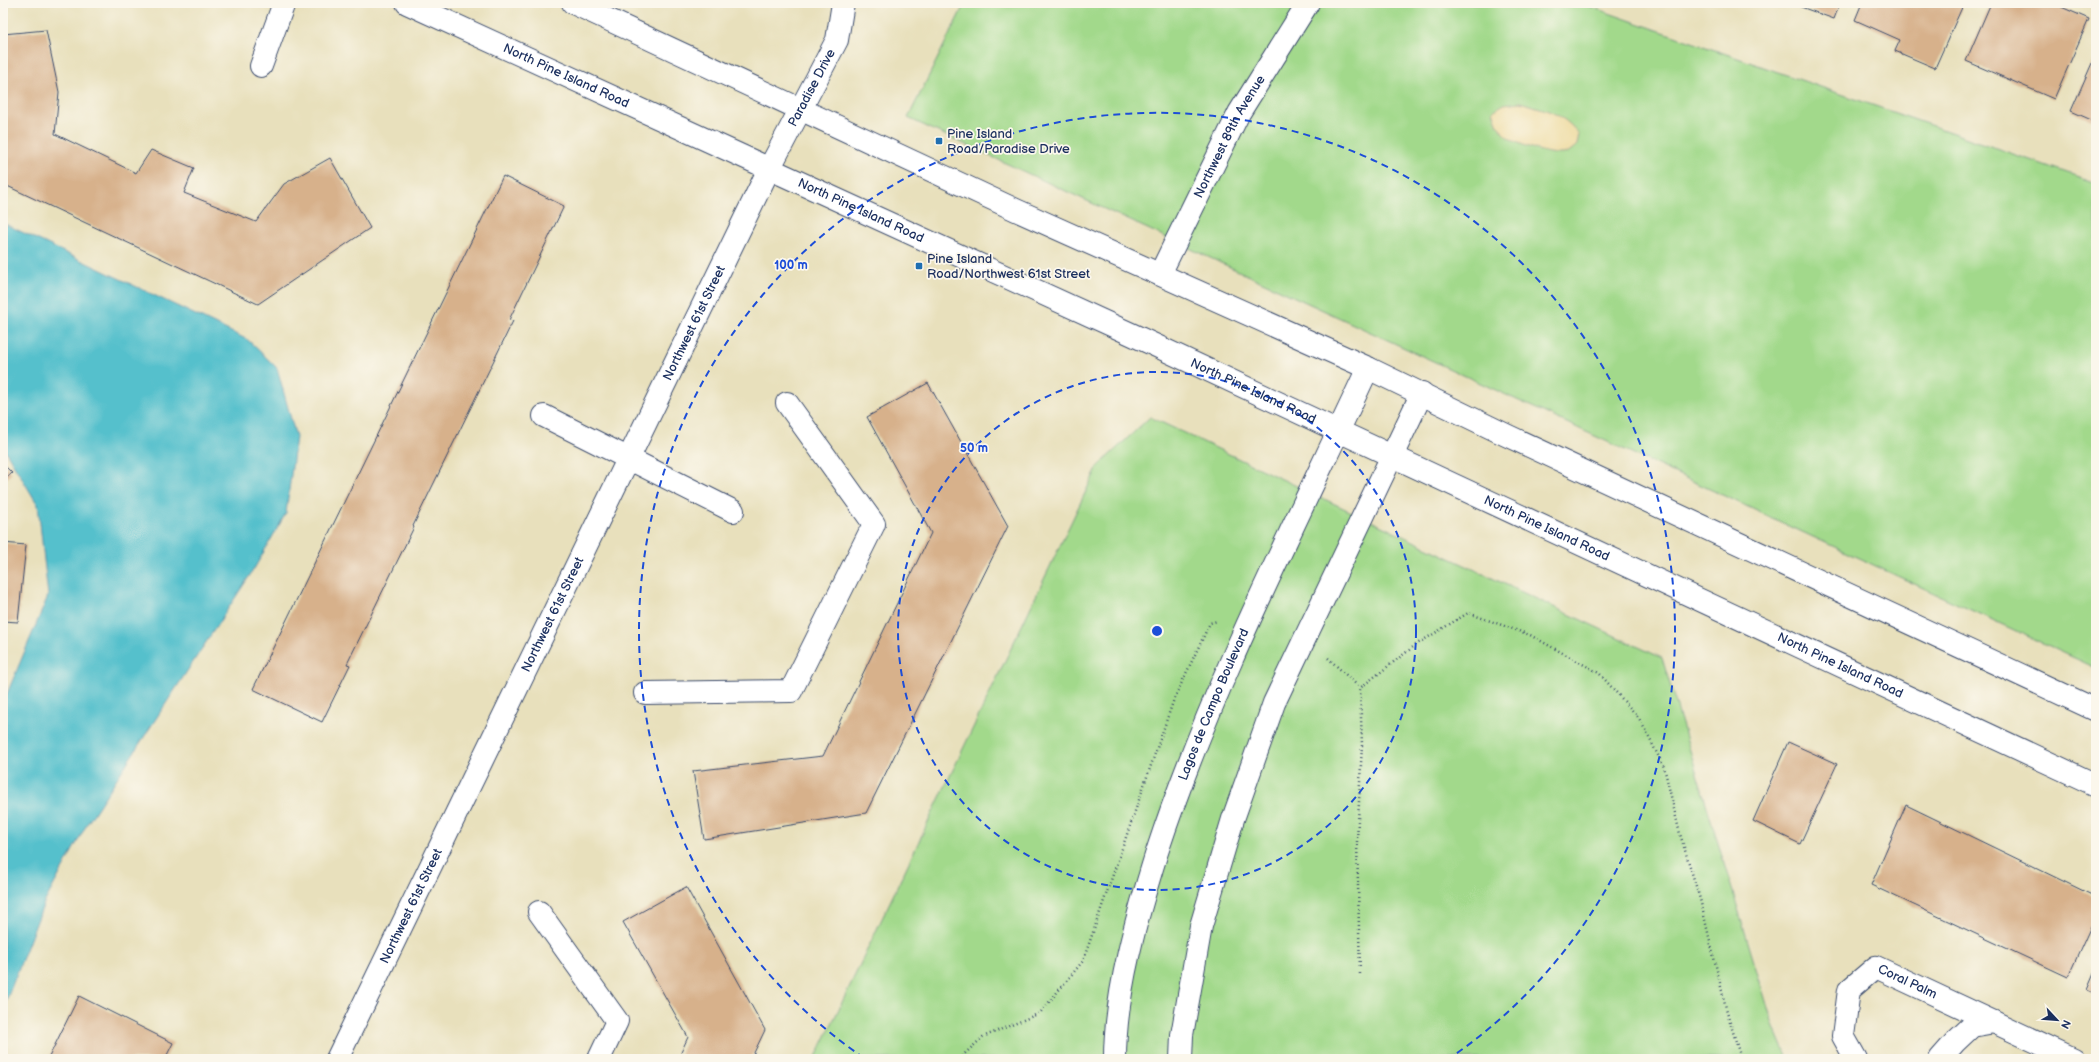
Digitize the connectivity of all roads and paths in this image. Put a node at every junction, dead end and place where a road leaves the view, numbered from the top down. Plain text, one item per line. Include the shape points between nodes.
1 (284, 3) edge
2 (407, 3) edge
3 (573, 3) edge
4 (843, 3) edge
5 (1308, 3) edge
6 (261, 66) dead end
7 (801, 110) junction
8 (769, 169) junction
9 (1160, 274) junction
10 (1368, 368) junction
11 (1422, 393) junction
12 (786, 403) dead end
13 (544, 416) dead end
14 (1339, 432) junction
15 (1391, 456) junction
16 (628, 459) junction
17 (733, 511) dead end
18 (645, 692) dead end
19 (2096, 710) edge
20 (2096, 785) edge
21 (539, 912) dead end
22 (1083, 961) dead end
23 (1360, 974) dead end
24 (1994, 1022) junction
25 (337, 1059) edge
26 (599, 1059) edge
27 (959, 1059) edge
28 (1114, 1059) edge
29 (1181, 1059) edge
30 (1741, 1059) edge
31 (1856, 1059) edge
32 (1940, 1059) edge
33 (2073, 1059) edge

1 - 6 main road
2 - 8 main road, North Pine Island Road
3 - 7 main road
4 - 7 main road, Paradise Drive via 837,40
5 - 9 main road, Northwest 89th Avenue via 1239,113
7 - 8 main road, Paradise Drive
7 - 9 main road
8 - 14 main road, North Pine Island Road
8 - 16 main road, Northwest 61st Street
9 - 10 main road
10 - 11 main road
10 - 14 main road, Lagos de Campo Boulevard
11 - 15 main road
11 - 19 main road via 1506,435
12 - 18 main road via 874,524 791,691
13 - 16 main road
14 - 15 main road, North Pine Island Road
14 - 28 main road, Lagos de Campo Boulevard via 1222,683 1174,800 1137,914 1115,1030
15 - 20 main road, North Pine Island Road
15 - 29 main road via 1274,703 1236,811 1201,926 1182,1035
16 - 17 main road
16 - 25 main road, Northwest 61st Street
21 - 26 main road via 617,1021
22 - 27 path via 1040,1013 983,1037
23 - 30 path via 1357,840 1362,745 1360,688 1417,644 1468,613 1530,635 1599,673 1639,718 1664,767
24 - 31 main road, Coral Palm via 1876,967 1849,990 1843,1036
24 - 32 main road via 1972,1026
24 - 33 main road, Coral Palm

